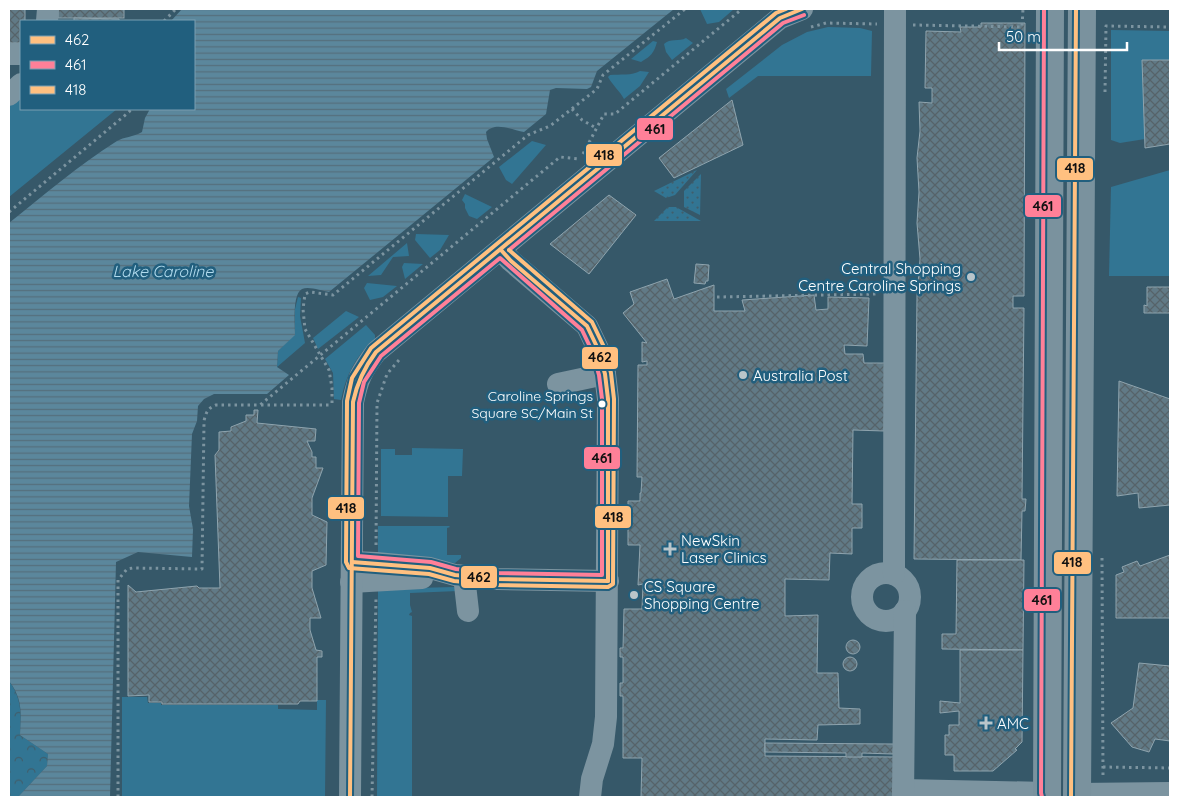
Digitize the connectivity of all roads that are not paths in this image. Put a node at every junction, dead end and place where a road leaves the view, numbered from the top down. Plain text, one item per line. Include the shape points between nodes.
1 (802, 9) edge
2 (895, 9) edge
3 (1050, 9) edge
4 (1082, 9) edge
5 (20, 85) edge
6 (9, 94) edge
7 (508, 244) junction
8 (605, 374) junction
9 (558, 384) dead end
10 (351, 572) junction
11 (894, 574) junction
12 (460, 575) junction
13 (608, 581) junction
14 (468, 611) dead end
15 (905, 611) junction
16 (1170, 793) edge
17 (903, 794) edge
18 (1047, 795) edge
19 (1086, 795) edge
20 (350, 797) edge
21 (590, 797) edge

1 - 7 street via 780,18
2 - 11 street
3 - 18 main road
4 - 19 main road
5 - 6 street
7 - 8 street via 551,295 587,326
7 - 10 street via 376,352 358,380 354,402
8 - 9 street
8 - 13 street via 608,399
10 - 12 street via 376,563 430,568
10 - 20 street
11 - 15 street via 910,590
11 - 15 street via 878,574 866,584 863,591 865,607 869,613 883,620 891,620
12 - 13 street
12 - 14 street
13 - 21 street via 606,717
15 - 17 street
16 - 19 street
17 - 18 street
18 - 19 main road

